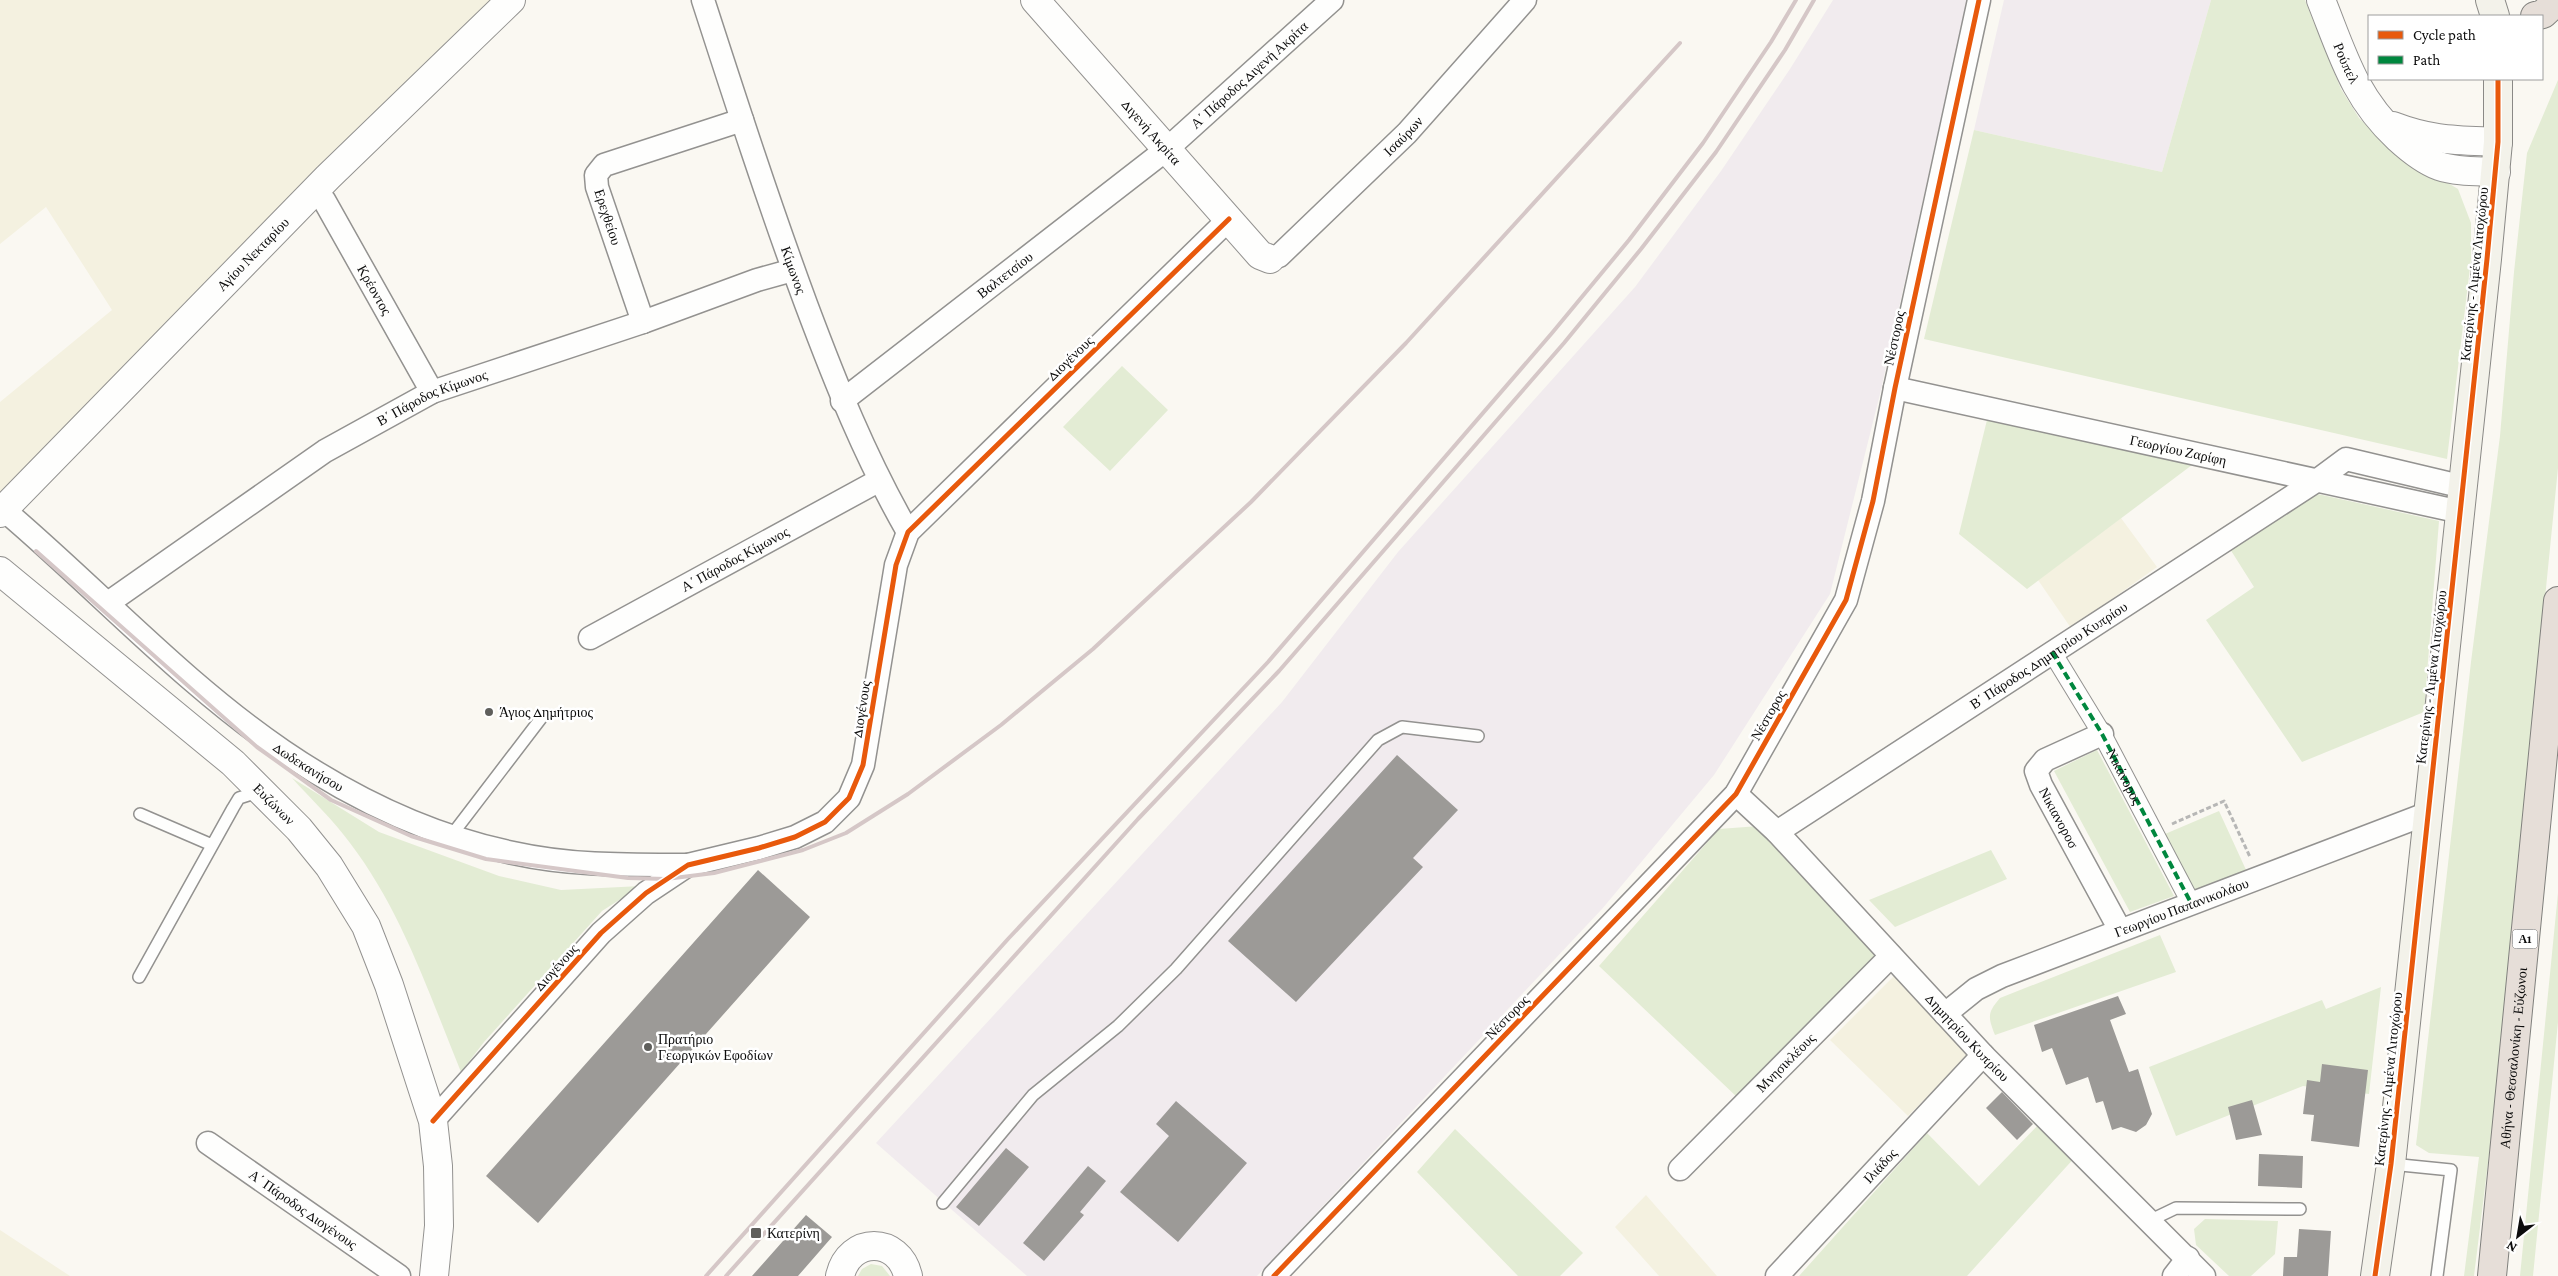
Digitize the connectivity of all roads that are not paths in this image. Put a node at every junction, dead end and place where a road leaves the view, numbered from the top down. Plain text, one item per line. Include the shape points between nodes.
1 (511, 0) edge
2 (703, 0) edge
3 (1035, 0) edge
4 (1332, 0) edge
5 (1525, 0) edge
6 (1979, 0) edge
7 (2321, 0) edge
8 (2490, 0) edge
9 (2558, 0) edge
10 (2495, 15) edge
11 (2540, 15) edge
12 (2498, 80) edge
13 (742, 120) junction
14 (2380, 120) junction
15 (2498, 142) junction
16 (1168, 148) junction
17 (2496, 172) junction
18 (316, 190) junction
19 (1229, 219) junction
20 (1270, 259) joint
21 (793, 270) junction
22 (643, 322) junction
23 (1895, 388) junction
24 (432, 392) junction
25 (842, 401) junction
26 (2319, 480) junction
27 (878, 481) junction
28 (2463, 500) junction
29 (2, 512) edge
30 (908, 532) junction
31 (0, 571) edge
32 (2558, 601) edge
33 (108, 603) junction
34 (590, 638) dead end
35 (2052, 652) junction
36 (542, 717) dead end
37 (2102, 734) junction
38 (1478, 736) dead end
39 (263, 790) junction
40 (1736, 794) junction
41 (140, 814) dead end
42 (2426, 814) junction
43 (1777, 832) junction
44 (451, 836) junction
45 (212, 845) junction
46 (688, 864) junction
47 (2191, 903) junction
48 (2120, 930) junction
49 (1891, 956) junction
50 (139, 977) dead end
51 (1945, 1014) junction
52 (1983, 1055) junction
53 (434, 1121) junction
54 (208, 1143) dead end
55 (2390, 1164) junction
56 (1680, 1169) dead end
57 (943, 1203) dead end
58 (2300, 1209) dead end
59 (2150, 1220) junction
60 (2188, 1258) junction
61 (399, 1276) edge
62 (434, 1276) edge
63 (840, 1276) edge
64 (908, 1276) edge
65 (1274, 1276) edge
66 (1777, 1276) edge
67 (2174, 1276) edge
68 (2204, 1276) edge
69 (2375, 1276) edge
70 (2437, 1276) edge
71 (2492, 1276) edge

1 - 18 street, Αγίου Νεκταρίου
2 - 13 street, Κίμωνος
3 - 16 street, Διγενή Ακρίτα
4 - 16 street, Α΄ Πάροδος Διγενή Ακρίτα
5 - 20 street, Ισαύρων via 1407,133 1280,256
6 - 23 street, Νέστορος
7 - 14 street, Ρούπελ via 2352,78
8 - 10 main road
9 - 11 highway
12 - 15 main road, Κατερίνης - Λιμένα Λιτοχώρου
13 - 21 street, Κίμωνος
13 - 22 street, Ερεχθείου via 604,165 596,175 597,187
14 - 15 street via 2420,136
14 - 17 street, Ρούπελ via 2422,157 2440,166
15 - 17 main road, Κατερίνης - Λιμένα Λιτοχώρου
16 - 19 street, Διγενή Ακρίτα
16 - 25 street, Βαλτετσίου
17 - 28 main road, Κατερίνης - Λιμένα Λιτοχώρου
18 - 24 street, Κρέοντος
18 - 29 street, Αγίου Νεκταρίου
19 - 20 street, Διγενή Ακρίτα via 1260,255
19 - 30 street, Διογένους
21 - 22 street, Β΄ Πάροδος Κίμωνος
21 - 25 street, Κίμωνος
22 - 24 street, Β΄ Πάροδος Κίμωνος
23 - 26 street, Γεωργίου Ζαρίφη
23 - 40 street, Νέστορος via 1873,501 1846,600
24 - 33 street, Β΄ Πάροδος Κίμωνος via 325,451
25 - 27 street, Κίμωνος
26 - 28 street, Γεωργίου Ζαρίφη
26 - 28 street, Β΄ Πάροδος Δημητρίου Κυπρίου via 2346,459
26 - 35 street, Β΄ Πάροδος Δημητρίου Κυπρίου
27 - 30 street, Κίμωνος
27 - 34 street, Α΄ Πάροδος Κίμωνος
28 - 42 main road, Κατερίνης - Λιμένα Λιτοχώρου
29 - 33 street, Δωδεκανήσου
30 - 46 street, Διογένους via 896,565 863,765 849,798 825,822 794,837
31 - 39 street, Ευζώνων
32 - 71 highway, Αθήνα - Θεσσαλονίκη - Εύζωνοι / Α1
33 - 44 street, Δωδεκανήσου via 205,691 283,751 356,795
35 - 37 street, Νικάνορος
35 - 43 street, Β΄ Πάροδος Δημητρίου Κυπρίου
36 - 44 lane
37 - 47 street, Νικάνορος
37 - 48 street, Νικιανοροσ via 2045,760 2036,771
38 - 57 lane via 1402,727 1378,740 1176,969 1118,1026 1033,1095
39 - 45 lane via 239,798
39 - 53 street, Ευζώνων via 329,866 366,926 402,1021
40 - 43 street, Δημητρίου Κυπρίου
40 - 65 street, Νέστορος
41 - 45 lane
42 - 47 street, Γεωργίου Παπανικολάου
42 - 55 main road, Κατερίνης - Λιμένα Λιτοχώρου
43 - 49 street, Δημητρίου Κυπρίου
44 - 46 street, Δωδεκανήσου via 513,853 595,865
45 - 50 lane
46 - 53 street, Διογένους via 646,893 601,933
47 - 48 street, Γεωργίου Παπανικολάου
48 - 51 street, Γεωργίου Παπανικολάου via 2002,976 1976,989
49 - 51 street, Δημητρίου Κυπρίου
49 - 56 street, Μνησικλέους
51 - 52 street, Δημητρίου Κυπρίου
52 - 59 street, Δημητρίου Κυπρίου
52 - 66 street, Ιλιάδος
53 - 62 street via 439,1226
54 - 61 street, Α΄ Πάροδος Διογένους
55 - 69 main road, Κατερίνης - Λιμένα Λιτοχώρου
55 - 70 lane via 2451,1170
58 - 59 lane via 2176,1208
59 - 60 street, Δημητρίου Κυπρίου
60 - 67 street
60 - 68 street, Δημητρίου Κυπρίου
63 - 64 street via 849,1257 865,1247 877,1246 898,1256

